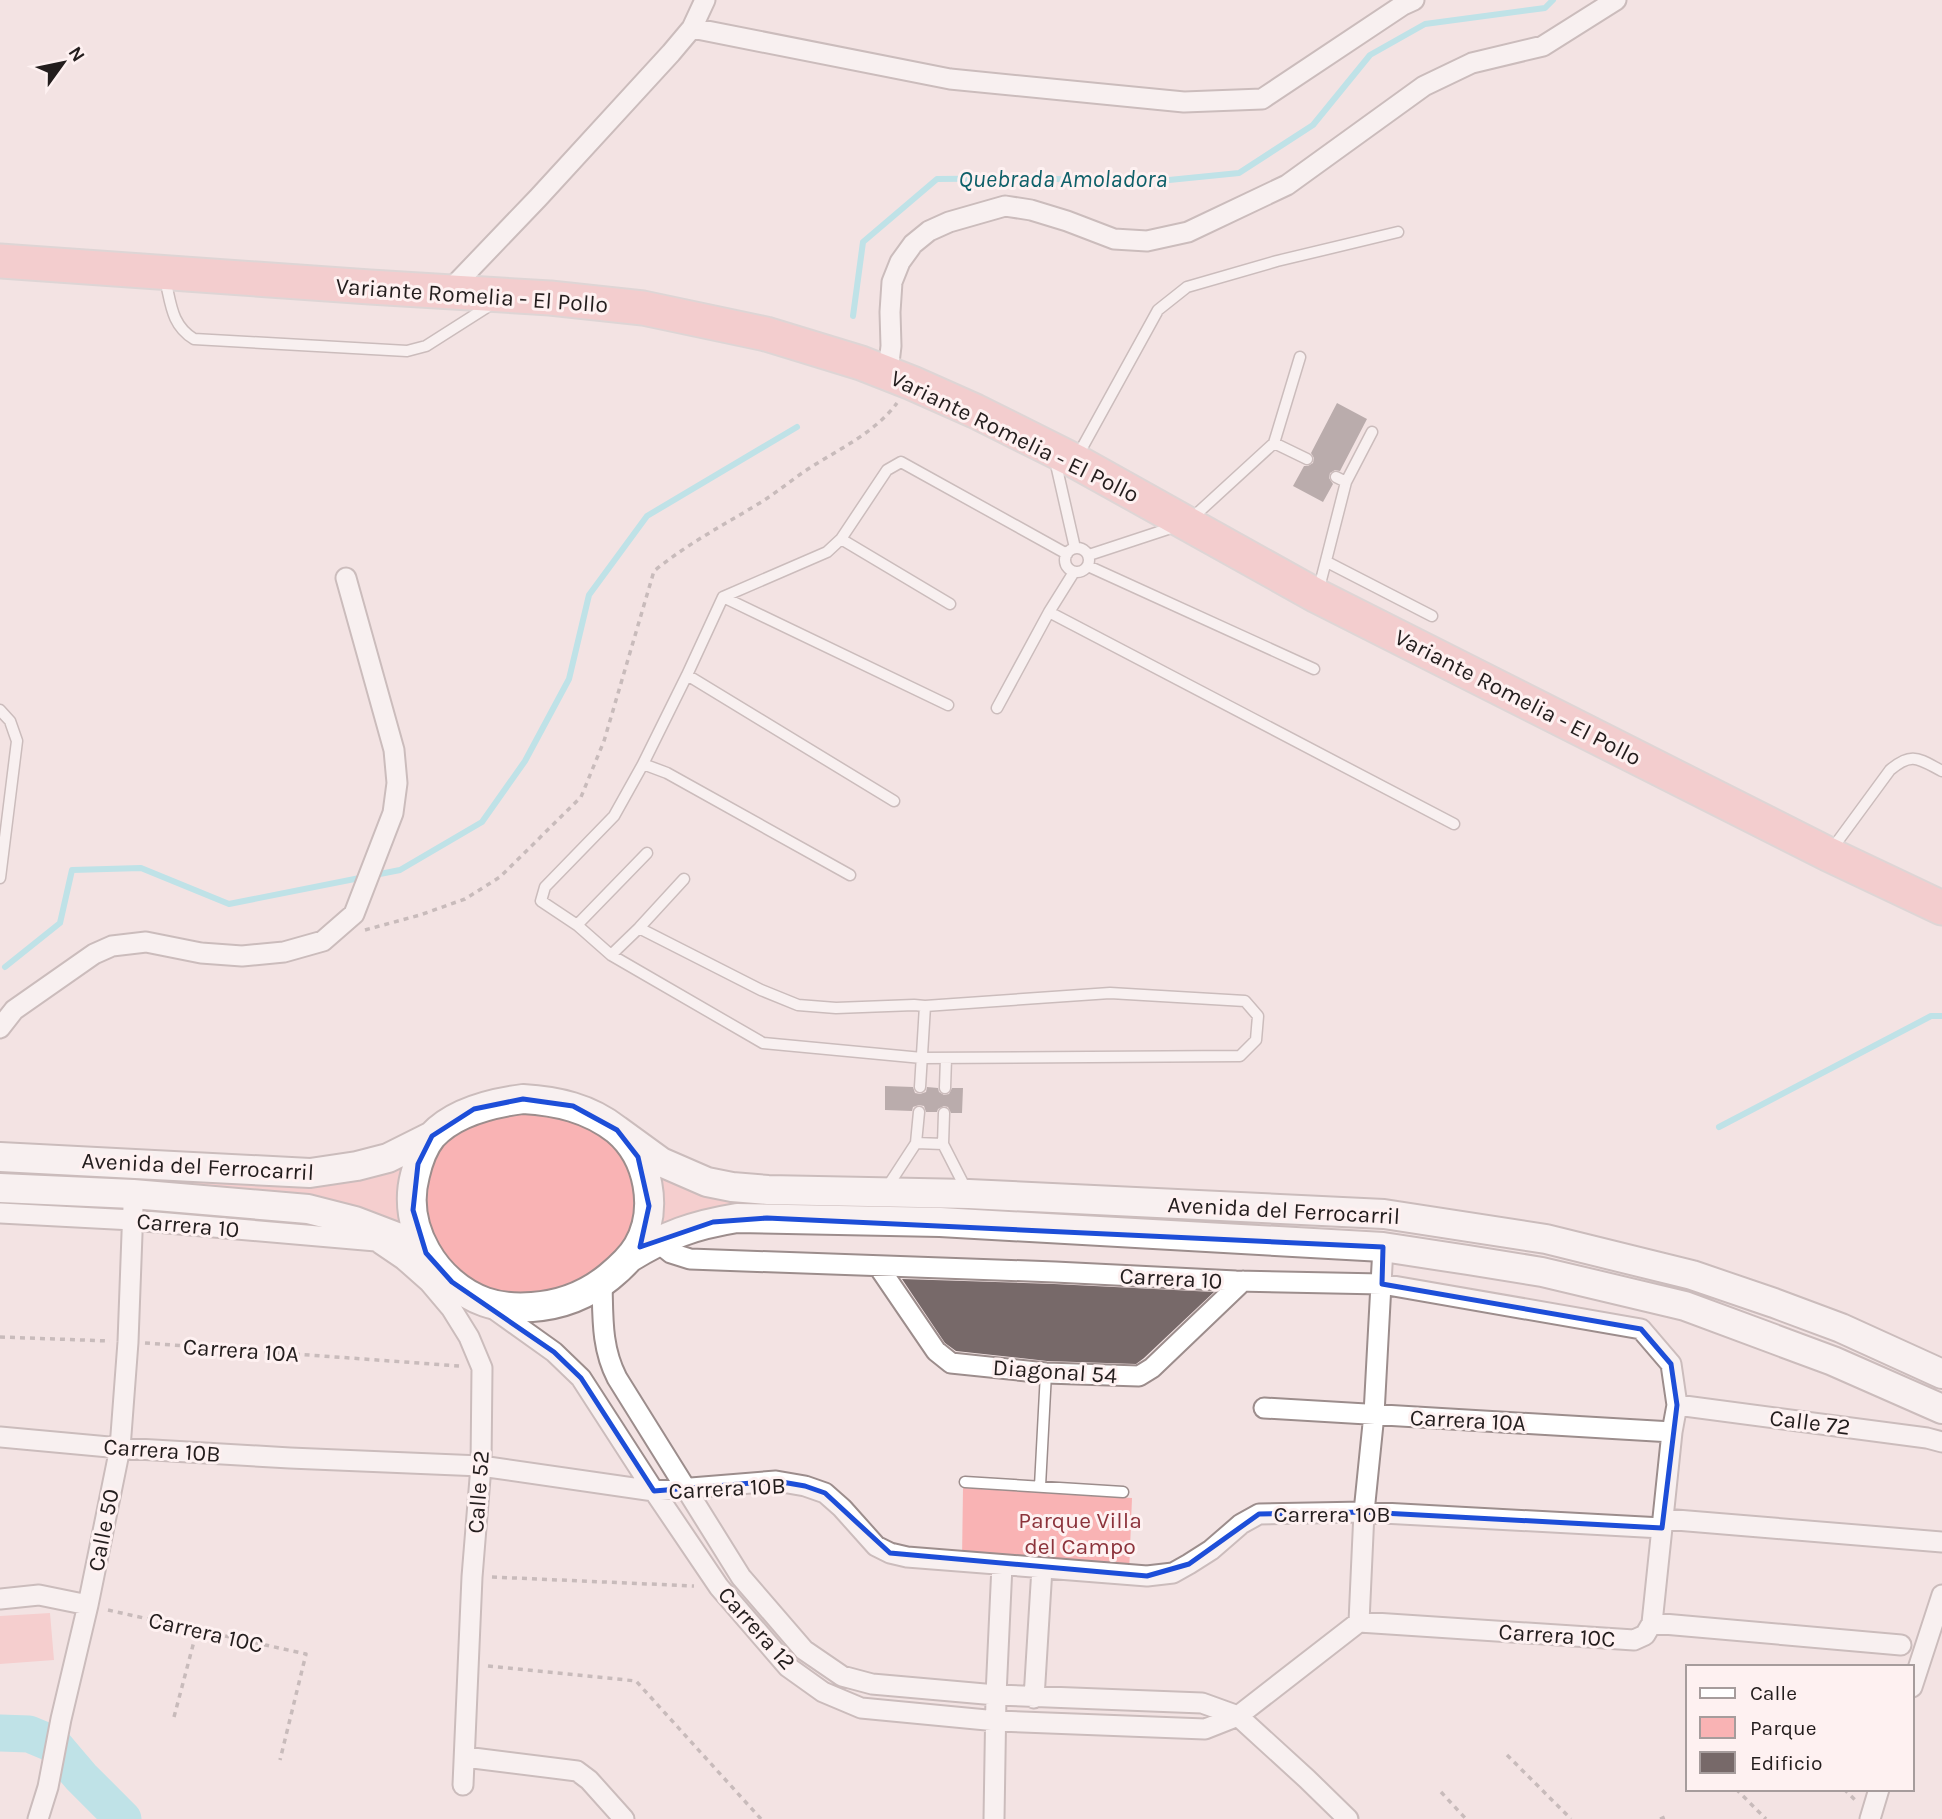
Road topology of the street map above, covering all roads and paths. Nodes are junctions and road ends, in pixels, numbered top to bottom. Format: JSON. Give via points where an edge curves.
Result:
{"nodes":[{"id":1,"x":705,"y":0,"type":"edge"},
{"id":2,"x":1413,"y":0,"type":"edge"},
{"id":3,"x":1616,"y":0,"type":"edge"},
{"id":4,"x":692,"y":28,"type":"junction"},
{"id":5,"x":1398,"y":232,"type":"dead end"},
{"id":6,"x":0,"y":261,"type":"edge"},
{"id":7,"x":163,"y":272,"type":"junction"},
{"id":8,"x":447,"y":292,"type":"junction"},
{"id":9,"x":506,"y":295,"type":"junction"},
{"id":10,"x":1300,"y":357,"type":"dead end"},
{"id":11,"x":888,"y":373,"type":"junction"},
{"id":12,"x":894,"y":408,"type":"dead end"},
{"id":13,"x":1371,"y":432,"type":"dead end"},
{"id":14,"x":1274,"y":443,"type":"junction"},
{"id":15,"x":1063,"y":455,"type":"junction"},
{"id":16,"x":1307,"y":459,"type":"dead end"},
{"id":17,"x":1336,"y":477,"type":"dead end"},
{"id":18,"x":1346,"y":482,"type":"junction"},
{"id":19,"x":1185,"y":524,"type":"junction"},
{"id":20,"x":841,"y":539,"type":"junction"},
{"id":21,"x":1071,"y":551,"type":"junction"},
{"id":22,"x":1088,"y":561,"type":"junction"},
{"id":23,"x":1327,"y":562,"type":"junction"},
{"id":24,"x":1074,"y":572,"type":"junction"},
{"id":25,"x":346,"y":578,"type":"dead end"},
{"id":26,"x":1317,"y":596,"type":"junction"},
{"id":27,"x":723,"y":597,"type":"junction"},
{"id":28,"x":950,"y":604,"type":"dead end"},
{"id":29,"x":1049,"y":612,"type":"junction"},
{"id":30,"x":1432,"y":616,"type":"dead end"},
{"id":31,"x":1314,"y":669,"type":"dead end"},
{"id":32,"x":687,"y":675,"type":"junction"},
{"id":33,"x":947,"y":705,"type":"dead end"},
{"id":34,"x":997,"y":708,"type":"dead end"},
{"id":35,"x":0,"y":710,"type":"edge"},
{"id":36,"x":643,"y":764,"type":"junction"},
{"id":37,"x":1942,"y":771,"type":"edge"},
{"id":38,"x":894,"y":801,"type":"dead end"},
{"id":39,"x":1454,"y":824,"type":"dead end"},
{"id":40,"x":646,"y":853,"type":"dead end"},
{"id":41,"x":1828,"y":853,"type":"junction"},
{"id":42,"x":850,"y":876,"type":"dead end"},
{"id":43,"x":0,"y":878,"type":"edge"},
{"id":44,"x":684,"y":879,"type":"dead end"},
{"id":45,"x":1942,"y":908,"type":"edge"},
{"id":46,"x":577,"y":925,"type":"junction"},
{"id":47,"x":639,"y":928,"type":"junction"},
{"id":48,"x":323,"y":941,"type":"junction"},
{"id":49,"x":611,"y":955,"type":"junction"},
{"id":50,"x":926,"y":1006,"type":"junction"},
{"id":51,"x":0,"y":1028,"type":"edge"},
{"id":52,"x":922,"y":1058,"type":"junction"},
{"id":53,"x":946,"y":1058,"type":"junction"},
{"id":54,"x":920,"y":1087,"type":"dead end"},
{"id":55,"x":945,"y":1088,"type":"dead end"},
{"id":56,"x":919,"y":1112,"type":"dead end"},
{"id":57,"x":944,"y":1112,"type":"dead end"},
{"id":58,"x":617,"y":1130,"type":"junction"},
{"id":59,"x":432,"y":1136,"type":"junction"},
{"id":60,"x":916,"y":1143,"type":"junction"},
{"id":61,"x":943,"y":1144,"type":"junction"},
{"id":62,"x":0,"y":1157,"type":"edge"},
{"id":63,"x":0,"y":1188,"type":"edge"},
{"id":64,"x":884,"y":1192,"type":"junction"},
{"id":65,"x":969,"y":1194,"type":"junction"},
{"id":66,"x":133,"y":1207,"type":"junction"},
{"id":67,"x":0,"y":1213,"type":"edge"},
{"id":68,"x":376,"y":1241,"type":"joint"},
{"id":69,"x":656,"y":1241,"type":"junction"},
{"id":70,"x":1383,"y":1247,"type":"junction"},
{"id":71,"x":426,"y":1253,"type":"junction"},
{"id":72,"x":629,"y":1258,"type":"junction"},
{"id":73,"x":878,"y":1266,"type":"junction"},
{"id":74,"x":602,"y":1282,"type":"junction"},
{"id":75,"x":1243,"y":1282,"type":"junction"},
{"id":76,"x":1382,"y":1284,"type":"junction"},
{"id":77,"x":484,"y":1302,"type":"junction"},
{"id":78,"x":0,"y":1338,"type":"edge"},
{"id":79,"x":128,"y":1342,"type":"junction"},
{"id":80,"x":482,"y":1368,"type":"junction"},
{"id":81,"x":1046,"y":1373,"type":"junction"},
{"id":82,"x":1942,"y":1374,"type":"edge"},
{"id":83,"x":1677,"y":1405,"type":"junction"},
{"id":84,"x":1264,"y":1408,"type":"dead end"},
{"id":85,"x":1942,"y":1409,"type":"edge"},
{"id":86,"x":1374,"y":1414,"type":"junction"},
{"id":87,"x":1672,"y":1432,"type":"junction"},
{"id":88,"x":0,"y":1437,"type":"edge"},
{"id":89,"x":1942,"y":1442,"type":"edge"},
{"id":90,"x":120,"y":1448,"type":"junction"},
{"id":91,"x":481,"y":1466,"type":"junction"},
{"id":92,"x":965,"y":1482,"type":"dead end"},
{"id":93,"x":1040,"y":1486,"type":"junction"},
{"id":94,"x":687,"y":1489,"type":"junction"},
{"id":95,"x":654,"y":1491,"type":"junction"},
{"id":96,"x":1123,"y":1492,"type":"dead end"},
{"id":97,"x":1364,"y":1512,"type":"junction"},
{"id":98,"x":1663,"y":1523,"type":"junction"},
{"id":99,"x":1942,"y":1542,"type":"edge"},
{"id":100,"x":1002,"y":1565,"type":"junction"},
{"id":101,"x":1042,"y":1568,"type":"junction"},
{"id":102,"x":472,"y":1577,"type":"junction"},
{"id":103,"x":719,"y":1587,"type":"junction"},
{"id":104,"x":1942,"y":1595,"type":"edge"},
{"id":105,"x":0,"y":1599,"type":"edge"},
{"id":106,"x":88,"y":1605,"type":"junction"},
{"id":107,"x":1359,"y":1622,"type":"junction"},
{"id":108,"x":1652,"y":1623,"type":"junction"},
{"id":109,"x":197,"y":1630,"type":"junction"},
{"id":110,"x":1901,"y":1645,"type":"dead end"},
{"id":111,"x":804,"y":1650,"type":"junction"},
{"id":112,"x":469,"y":1664,"type":"junction"},
{"id":113,"x":788,"y":1667,"type":"junction"},
{"id":114,"x":1914,"y":1681,"type":"edge"},
{"id":115,"x":996,"y":1695,"type":"junction"},
{"id":116,"x":1034,"y":1698,"type":"junction"},
{"id":117,"x":1238,"y":1716,"type":"junction"},
{"id":118,"x":174,"y":1717,"type":"dead end"},
{"id":119,"x":997,"y":1721,"type":"junction"},
{"id":120,"x":1507,"y":1755,"type":"dead end"},
{"id":121,"x":465,"y":1757,"type":"junction"},
{"id":122,"x":280,"y":1760,"type":"dead end"},
{"id":123,"x":463,"y":1785,"type":"dead end"},
{"id":124,"x":1738,"y":1791,"type":"edge"},
{"id":125,"x":1878,"y":1791,"type":"edge"},
{"id":126,"x":1441,"y":1792,"type":"dead end"},
{"id":127,"x":38,"y":1819,"type":"edge"},
{"id":128,"x":624,"y":1819,"type":"edge"},
{"id":129,"x":761,"y":1819,"type":"edge"},
{"id":130,"x":994,"y":1819,"type":"edge"},
{"id":131,"x":1348,"y":1819,"type":"edge"},
{"id":132,"x":1466,"y":1819,"type":"edge"},
{"id":133,"x":1571,"y":1819,"type":"edge"},
{"id":134,"x":1660,"y":1819,"type":"edge"},
{"id":135,"x":1668,"y":1819,"type":"edge"},
{"id":136,"x":1766,"y":1819,"type":"edge"},
{"id":137,"x":1870,"y":1819,"type":"edge"}],
"edges":[{"from":1,"to":4,"type":"street"},
{"from":2,"to":4,"type":"street","via":[[1262,99],[1249,100],[1184,102],[950,79]]},
{"from":3,"to":11,"type":"street","via":[[1543,46],[1472,63],[1424,86],[1287,185],[1188,232],[1147,241],[1114,239],[1043,213],[1005,206],[929,231],[912,244],[892,282]]},
{"from":4,"to":8,"type":"street"},
{"from":5,"to":15,"type":"lane","via":[[1187,287],[1158,310]]},
{"from":6,"to":7,"type":"highway","name":"Variante Romelia - El Pollo"},
{"from":7,"to":8,"type":"highway","name":"Variante Romelia - El Pollo"},
{"from":7,"to":9,"type":"lane","via":[[176,323],[194,339],[407,351],[426,346]]},
{"from":8,"to":9,"type":"highway","name":"Variante Romelia - El Pollo"},
{"from":9,"to":11,"type":"highway","name":"Variante Romelia - El Pollo","via":[[643,308],[713,321],[797,342]]},
{"from":10,"to":14,"type":"lane"},
{"from":11,"to":15,"type":"highway","name":"Variante Romelia - El Pollo"},
{"from":12,"to":48,"type":"path","via":[[858,438],[654,571],[604,741],[581,797],[500,877],[465,900]]},
{"from":13,"to":18,"type":"lane"},
{"from":14,"to":16,"type":"lane"},
{"from":14,"to":19,"type":"lane"},
{"from":15,"to":19,"type":"highway","name":"Variante Romelia - El Pollo"},
{"from":15,"to":21,"type":"lane"},
{"from":17,"to":18,"type":"lane"},
{"from":18,"to":23,"type":"lane"},
{"from":19,"to":22,"type":"lane"},
{"from":19,"to":26,"type":"highway","name":"Variante Romelia - El Pollo"},
{"from":20,"to":21,"type":"lane","via":[[887,470],[901,462]]},
{"from":20,"to":27,"type":"lane","via":[[827,552]]},
{"from":20,"to":28,"type":"lane"},
{"from":21,"to":22,"type":"lane","via":[[1086,551]]},
{"from":21,"to":24,"type":"lane","via":[[1066,564]]},
{"from":22,"to":24,"type":"lane"},
{"from":22,"to":31,"type":"lane"},
{"from":23,"to":26,"type":"lane"},
{"from":23,"to":30,"type":"lane"},
{"from":24,"to":29,"type":"lane"},
{"from":25,"to":48,"type":"street","via":[[394,750],[397,783],[393,813],[354,914]]},
{"from":26,"to":41,"type":"highway","name":"Variante Romelia - El Pollo"},
{"from":27,"to":32,"type":"lane"},
{"from":27,"to":33,"type":"lane"},
{"from":29,"to":34,"type":"lane"},
{"from":29,"to":39,"type":"lane"},
{"from":32,"to":36,"type":"lane"},
{"from":32,"to":38,"type":"lane"},
{"from":35,"to":43,"type":"lane","via":[[17,741]]},
{"from":36,"to":42,"type":"lane","via":[[667,773]]},
{"from":36,"to":46,"type":"lane","via":[[614,817],[545,887],[541,901]]},
{"from":37,"to":41,"type":"lane","via":[[1919,759],[1902,759]]},
{"from":40,"to":46,"type":"lane"},
{"from":41,"to":45,"type":"highway","name":"Variante Romelia - El Pollo"},
{"from":44,"to":47,"type":"lane"},
{"from":46,"to":49,"type":"lane"},
{"from":47,"to":49,"type":"lane"},
{"from":47,"to":50,"type":"lane","via":[[797,1006]]},
{"from":48,"to":51,"type":"street","via":[[284,952],[243,956],[146,942],[111,946],[14,1010]]},
{"from":49,"to":52,"type":"lane","via":[[763,1043]]},
{"from":50,"to":52,"type":"lane"},
{"from":50,"to":53,"type":"lane","via":[[1110,993],[1245,1001],[1258,1016],[1256,1040],[1240,1056]]},
{"from":52,"to":53,"type":"lane"},
{"from":52,"to":54,"type":"lane"},
{"from":53,"to":55,"type":"lane"},
{"from":56,"to":60,"type":"lane"},
{"from":57,"to":61,"type":"lane"},
{"from":58,"to":59,"type":"main road","via":[[573,1106],[523,1099],[474,1109]]},
{"from":58,"to":64,"type":"main road","name":"Avenida del Ferrocarril","via":[[661,1162],[732,1188]]},
{"from":58,"to":72,"type":"main road","via":[[638,1157],[649,1189],[644,1234]]},
{"from":59,"to":62,"type":"main road","name":"Avenida del Ferrocarril","via":[[388,1158],[310,1173]]},
{"from":59,"to":71,"type":"main road","via":[[418,1164],[412,1195],[415,1225]]},
{"from":60,"to":61,"type":"lane"},
{"from":60,"to":64,"type":"lane"},
{"from":61,"to":65,"type":"lane"},
{"from":63,"to":66,"type":"main road","name":"Avenida del Ferrocarril"},
{"from":64,"to":65,"type":"main road","name":"Avenida del Ferrocarril"},
{"from":65,"to":82,"type":"main road","name":"Avenida del Ferrocarril","via":[[1384,1213],[1546,1239],[1716,1283],[1841,1328]]},
{"from":66,"to":67,"type":"street","name":"Carrera 10"},
{"from":66,"to":68,"type":"street","name":"Carrera 10"},
{"from":66,"to":71,"type":"main road","name":"Avenida del Ferrocarril","via":[[308,1209],[410,1242]]},
{"from":66,"to":79,"type":"street","name":"Calle 50"},
{"from":68,"to":80,"type":"street","name":"Calle 52","via":[[404,1259],[451,1308]]},
{"from":69,"to":70,"type":"main road","name":"Avenida del Ferrocarril","via":[[713,1222],[767,1218],[940,1222]]},
{"from":69,"to":72,"type":"main road","name":"Avenida del Ferrocarril"},
{"from":69,"to":73,"type":"street","name":"Carrera 10","via":[[671,1253],[690,1259]]},
{"from":70,"to":76,"type":"street"},
{"from":70,"to":85,"type":"main road","name":"Avenida del Ferrocarril","via":[[1542,1272],[1685,1306],[1833,1361]]},
{"from":71,"to":77,"type":"main road","via":[[452,1282]]},
{"from":72,"to":74,"type":"main road"},
{"from":73,"to":75,"type":"street","name":"Carrera 10"},
{"from":73,"to":81,"type":"street","name":"Diagonal 54","via":[[936,1350],[951,1363]]},
{"from":74,"to":77,"type":"main road","via":[[576,1297],[546,1306]]},
{"from":74,"to":94,"type":"street","name":"Carrera 12","via":[[609,1363]]},
{"from":75,"to":76,"type":"street","name":"Carrera 10"},
{"from":75,"to":81,"type":"street","name":"Diagonal 54","via":[[1139,1376]]},
{"from":76,"to":83,"type":"street","name":"Carrera 10","via":[[1641,1329],[1671,1364]]},
{"from":76,"to":86,"type":"street"},
{"from":77,"to":95,"type":"street","name":"Carrera 12","via":[[554,1352],[581,1378]]},
{"from":78,"to":79,"type":"path","name":"Carrera 10A"},
{"from":79,"to":80,"type":"path","name":"Carrera 10A"},
{"from":79,"to":90,"type":"street","name":"Calle 50"},
{"from":80,"to":91,"type":"street","name":"Calle 52"},
{"from":81,"to":93,"type":"lane"},
{"from":83,"to":87,"type":"street"},
{"from":83,"to":89,"type":"street","name":"Calle 72"},
{"from":84,"to":86,"type":"street","name":"Carrera 10A"},
{"from":86,"to":87,"type":"street","name":"Carrera 10A"},
{"from":86,"to":97,"type":"street"},
{"from":87,"to":98,"type":"street"},
{"from":88,"to":90,"type":"street","name":"Carrera 10B"},
{"from":90,"to":91,"type":"street","name":"Carrera 10B"},
{"from":90,"to":106,"type":"street","name":"Calle 50"},
{"from":91,"to":95,"type":"street","name":"Carrera 10B"},
{"from":91,"to":102,"type":"street","name":"Calle 52"},
{"from":92,"to":93,"type":"lane"},
{"from":93,"to":96,"type":"lane"},
{"from":94,"to":95,"type":"street","name":"Carrera 10B"},
{"from":94,"to":100,"type":"street","name":"Carrera 10B","via":[[776,1481],[805,1486],[825,1493],[876,1546],[890,1553]]},
{"from":94,"to":111,"type":"street","name":"Carrera 12","via":[[741,1577]]},
{"from":95,"to":103,"type":"street","name":"Carrera 12"},
{"from":97,"to":98,"type":"street","name":"Carrera 10B"},
{"from":97,"to":101,"type":"street","name":"Carrera 10B","via":[[1259,1514],[1173,1573],[1147,1576]]},
{"from":97,"to":107,"type":"street"},
{"from":98,"to":99,"type":"street","name":"Carrera 10B"},
{"from":98,"to":108,"type":"street"},
{"from":100,"to":101,"type":"street","name":"Carrera 10B"},
{"from":100,"to":115,"type":"street"},
{"from":101,"to":116,"type":"street"},
{"from":102,"to":103,"type":"path"},
{"from":102,"to":112,"type":"street","name":"Calle 52"},
{"from":103,"to":113,"type":"street","name":"Carrera 12"},
{"from":104,"to":114,"type":"street"},
{"from":105,"to":106,"type":"street","via":[[39,1595]]},
{"from":106,"to":109,"type":"path","name":"Carrera 10C"},
{"from":106,"to":127,"type":"street","name":"Calle 50"},
{"from":107,"to":108,"type":"street","name":"Carrera 10C","via":[[1634,1640],[1645,1635]]},
{"from":107,"to":117,"type":"street"},
{"from":108,"to":110,"type":"street"},
{"from":109,"to":118,"type":"path"},
{"from":109,"to":122,"type":"path","name":"Carrera 10C","via":[[306,1654]]},
{"from":111,"to":113,"type":"street"},
{"from":111,"to":115,"type":"street","name":"Carrera 12","via":[[842,1676],[872,1684]]},
{"from":112,"to":121,"type":"street","name":"Calle 52"},
{"from":112,"to":129,"type":"path","via":[[636,1681]]},
{"from":113,"to":119,"type":"street","name":"Carrera 12","via":[[823,1692],[860,1708]]},
{"from":115,"to":116,"type":"street","name":"Carrera 12"},
{"from":115,"to":119,"type":"street"},
{"from":116,"to":117,"type":"street","name":"Carrera 12","via":[[1202,1703]]},
{"from":117,"to":119,"type":"street","name":"Carrera 12","via":[[1206,1728]]},
{"from":117,"to":131,"type":"street","name":"Carrera 12"},
{"from":119,"to":130,"type":"street"},
{"from":120,"to":133,"type":"path"},
{"from":121,"to":123,"type":"street","name":"Calle 52"},
{"from":121,"to":128,"type":"street","via":[[577,1771]]},
{"from":124,"to":136,"type":"path"},
{"from":125,"to":137,"type":"street"},
{"from":126,"to":132,"type":"path"},
{"from":134,"to":135,"type":"path"}]}
